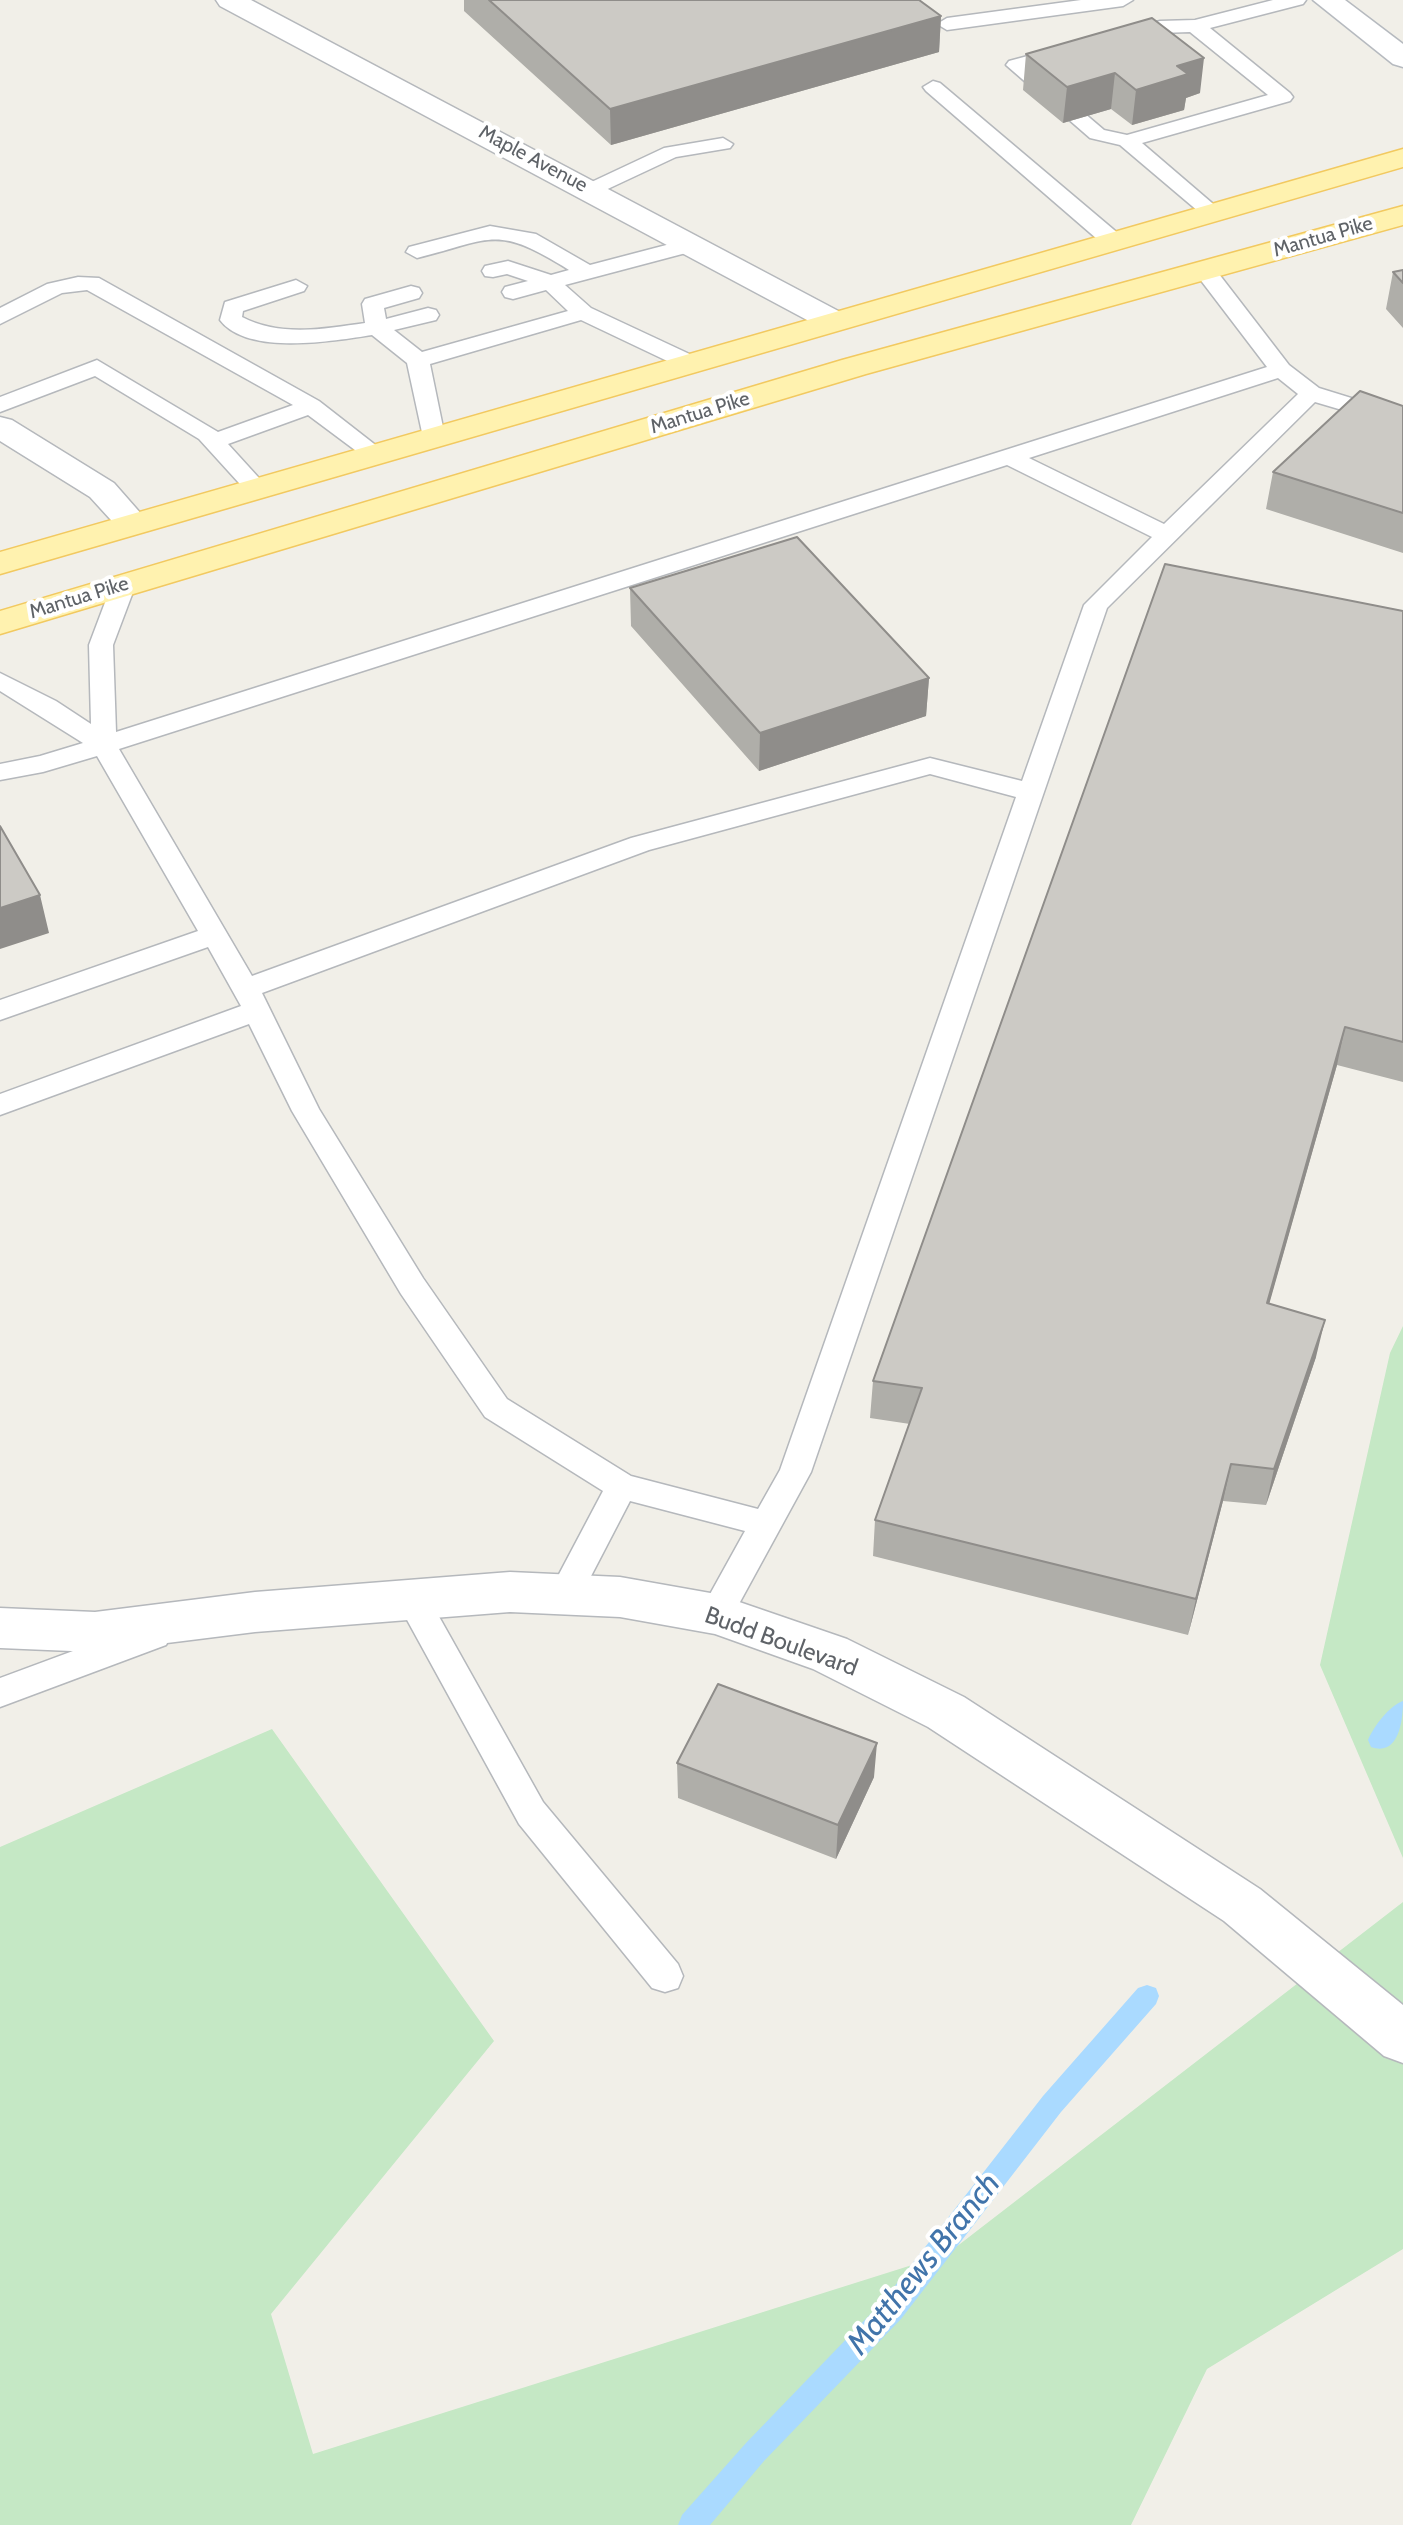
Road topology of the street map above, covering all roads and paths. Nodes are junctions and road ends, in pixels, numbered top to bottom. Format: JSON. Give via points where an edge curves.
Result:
{"nodes":[{"id":1,"x":230,"y":0,"type":"edge"},
{"id":2,"x":1123,"y":0,"type":"edge"},
{"id":3,"x":1296,"y":0,"type":"edge"},
{"id":4,"x":1327,"y":0,"type":"edge"},
{"id":5,"x":947,"y":24,"type":"dead end"},
{"id":6,"x":1195,"y":26,"type":"junction"},
{"id":7,"x":1403,"y":58,"type":"edge"},
{"id":8,"x":933,"y":87,"type":"dead end"},
{"id":9,"x":1127,"y":141,"type":"junction"},
{"id":10,"x":723,"y":144,"type":"dead end"},
{"id":11,"x":1403,"y":158,"type":"edge"},
{"id":12,"x":590,"y":190,"type":"junction"},
{"id":13,"x":1212,"y":213,"type":"junction"},
{"id":14,"x":1403,"y":215,"type":"edge"},
{"id":15,"x":1112,"y":240,"type":"junction"},
{"id":16,"x":693,"y":244,"type":"junction"},
{"id":17,"x":417,"y":252,"type":"dead end"},
{"id":18,"x":1204,"y":270,"type":"junction"},
{"id":19,"x":493,"y":271,"type":"dead end"},
{"id":20,"x":587,"y":272,"type":"junction"},
{"id":21,"x":550,"y":282,"type":"junction"},
{"id":22,"x":296,"y":286,"type":"dead end"},
{"id":23,"x":513,"y":292,"type":"dead end"},
{"id":24,"x":411,"y":293,"type":"dead end"},
{"id":25,"x":576,"y":308,"type":"junction"},
{"id":26,"x":531,"y":313,"type":"dead end"},
{"id":27,"x":428,"y":315,"type":"dead end"},
{"id":28,"x":0,"y":317,"type":"edge"},
{"id":29,"x":833,"y":321,"type":"junction"},
{"id":30,"x":377,"y":328,"type":"junction"},
{"id":31,"x":446,"y":336,"type":"dead end"},
{"id":32,"x":410,"y":354,"type":"junction"},
{"id":33,"x":690,"y":363,"type":"junction"},
{"id":34,"x":1281,"y":370,"type":"junction"},
{"id":35,"x":1311,"y":393,"type":"junction"},
{"id":36,"x":0,"y":405,"type":"edge"},
{"id":37,"x":311,"y":406,"type":"junction"},
{"id":38,"x":1403,"y":421,"type":"edge"},
{"id":39,"x":0,"y":427,"type":"edge"},
{"id":40,"x":434,"y":437,"type":"junction"},
{"id":41,"x":214,"y":441,"type":"junction"},
{"id":42,"x":375,"y":454,"type":"junction"},
{"id":43,"x":1008,"y":457,"type":"junction"},
{"id":44,"x":257,"y":489,"type":"junction"},
{"id":45,"x":133,"y":524,"type":"junction"},
{"id":46,"x":1167,"y":535,"type":"junction"},
{"id":47,"x":0,"y":563,"type":"edge"},
{"id":48,"x":124,"y":584,"type":"junction"},
{"id":49,"x":0,"y":623,"type":"edge"},
{"id":50,"x":0,"y":681,"type":"edge"},
{"id":51,"x":104,"y":745,"type":"junction"},
{"id":52,"x":0,"y":772,"type":"edge"},
{"id":53,"x":1031,"y":792,"type":"junction"},
{"id":54,"x":214,"y":935,"type":"junction"},
{"id":55,"x":251,"y":1000,"type":"junction"},
{"id":56,"x":0,"y":1010,"type":"edge"},
{"id":57,"x":0,"y":1105,"type":"edge"},
{"id":58,"x":622,"y":1486,"type":"junction"},
{"id":59,"x":767,"y":1524,"type":"junction"},
{"id":60,"x":564,"y":1595,"type":"junction"},
{"id":61,"x":411,"y":1598,"type":"junction"},
{"id":62,"x":716,"y":1614,"type":"junction"},
{"id":63,"x":197,"y":1619,"type":"junction"},
{"id":64,"x":0,"y":1628,"type":"edge"},
{"id":65,"x":0,"y":1693,"type":"edge"},
{"id":66,"x":665,"y":1976,"type":"dead end"},
{"id":67,"x":1403,"y":2038,"type":"edge"}],
"edges":[{"from":1,"to":12,"type":"street","name":"Maple Avenue"},
{"from":2,"to":5,"type":"lane"},
{"from":3,"to":6,"type":"lane"},
{"from":4,"to":7,"type":"street"},
{"from":6,"to":9,"type":"lane","via":[[1283,97]]},
{"from":6,"to":9,"type":"lane","via":[[1160,27],[1016,65],[1097,134]]},
{"from":8,"to":15,"type":"lane"},
{"from":9,"to":13,"type":"lane"},
{"from":10,"to":12,"type":"lane","via":[[671,152]]},
{"from":11,"to":13,"type":"main road"},
{"from":12,"to":16,"type":"street","name":"Maple Avenue"},
{"from":13,"to":15,"type":"main road"},
{"from":14,"to":18,"type":"main road","name":"Mantua Pike"},
{"from":15,"to":29,"type":"main road"},
{"from":16,"to":20,"type":"lane"},
{"from":16,"to":29,"type":"street","name":"Maple Avenue"},
{"from":17,"to":20,"type":"lane","via":[[490,232],[517,235]]},
{"from":18,"to":34,"type":"lane"},
{"from":18,"to":48,"type":"main road","name":"Mantua Pike"},
{"from":19,"to":21,"type":"lane","via":[[508,267]]},
{"from":20,"to":21,"type":"lane"},
{"from":20,"to":25,"type":"lane"},
{"from":21,"to":23,"type":"lane"},
{"from":21,"to":25,"type":"lane"},
{"from":22,"to":30,"type":"lane","via":[[233,307],[231,320],[248,332],[288,335]]},
{"from":24,"to":30,"type":"lane","via":[[373,304]]},
{"from":25,"to":26,"type":"lane"},
{"from":25,"to":32,"type":"lane"},
{"from":25,"to":33,"type":"lane"},
{"from":27,"to":30,"type":"lane"},
{"from":28,"to":37,"type":"lane","via":[[56,286],[91,283]]},
{"from":29,"to":33,"type":"main road"},
{"from":30,"to":32,"type":"lane"},
{"from":31,"to":32,"type":"lane"},
{"from":32,"to":40,"type":"lane"},
{"from":33,"to":40,"type":"main road"},
{"from":34,"to":35,"type":"lane"},
{"from":34,"to":43,"type":"lane"},
{"from":35,"to":38,"type":"lane"},
{"from":35,"to":46,"type":"lane"},
{"from":36,"to":41,"type":"lane","via":[[97,367]]},
{"from":37,"to":41,"type":"lane"},
{"from":37,"to":42,"type":"lane"},
{"from":39,"to":45,"type":"street","via":[[102,490]]},
{"from":40,"to":42,"type":"main road"},
{"from":41,"to":44,"type":"lane"},
{"from":42,"to":44,"type":"main road"},
{"from":43,"to":46,"type":"lane"},
{"from":43,"to":51,"type":"lane"},
{"from":44,"to":45,"type":"main road"},
{"from":45,"to":47,"type":"main road"},
{"from":46,"to":53,"type":"lane","via":[[1096,605]]},
{"from":48,"to":49,"type":"main road","name":"Mantua Pike"},
{"from":48,"to":51,"type":"lane","via":[[101,645]]},
{"from":50,"to":51,"type":"lane"},
{"from":51,"to":52,"type":"lane"},
{"from":51,"to":54,"type":"lane"},
{"from":53,"to":55,"type":"lane","via":[[930,766],[735,816],[640,844]]},
{"from":53,"to":59,"type":"lane","via":[[795,1472]]},
{"from":54,"to":55,"type":"lane"},
{"from":54,"to":56,"type":"lane"},
{"from":55,"to":57,"type":"lane"},
{"from":55,"to":58,"type":"lane","via":[[306,1111],[496,1408]]},
{"from":58,"to":59,"type":"lane"},
{"from":58,"to":60,"type":"lane"},
{"from":59,"to":62,"type":"lane"},
{"from":60,"to":61,"type":"street","name":"Budd Boulevard","via":[[510,1592]]},
{"from":60,"to":62,"type":"street","name":"Budd Boulevard","via":[[620,1597]]},
{"from":61,"to":63,"type":"street","name":"Budd Boulevard"},
{"from":61,"to":66,"type":"lane","via":[[531,1813]]},
{"from":62,"to":67,"type":"street","name":"Budd Boulevard","via":[[830,1654],[946,1712],[1242,1905]]},
{"from":63,"to":64,"type":"street","name":"Budd Boulevard","via":[[95,1632]]},
{"from":63,"to":65,"type":"lane"}]}
